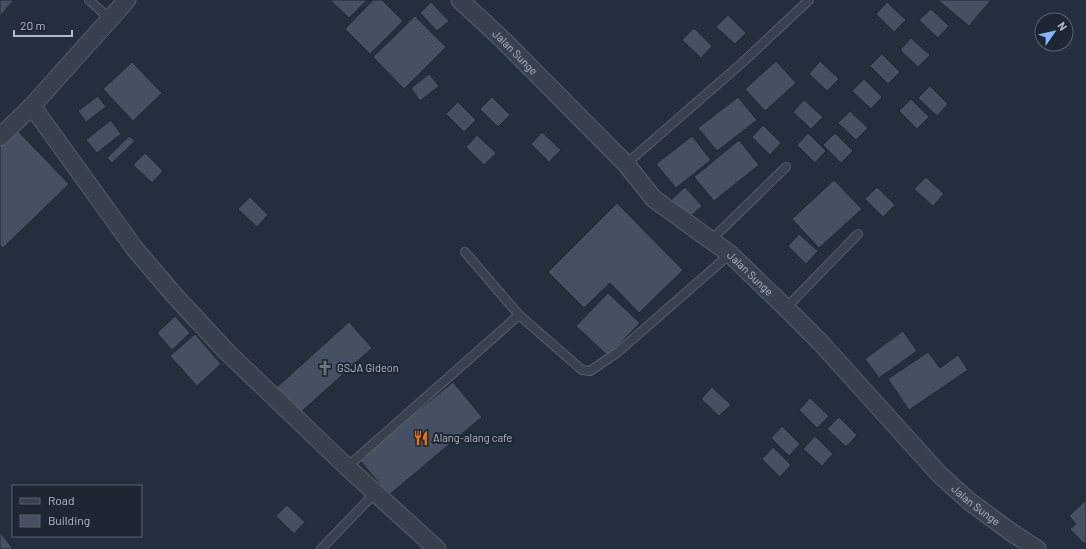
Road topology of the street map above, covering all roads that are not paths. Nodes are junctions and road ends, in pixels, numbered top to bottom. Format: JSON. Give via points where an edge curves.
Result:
{"nodes":[{"id":1,"x":89,"y":0,"type":"edge"},
{"id":2,"x":127,"y":0,"type":"edge"},
{"id":3,"x":460,"y":0,"type":"edge"},
{"id":4,"x":809,"y":0,"type":"edge"},
{"id":5,"x":110,"y":19,"type":"junction"},
{"id":6,"x":32,"y":106,"type":"junction"},
{"id":7,"x":0,"y":137,"type":"edge"},
{"id":8,"x":626,"y":164,"type":"junction"},
{"id":9,"x":786,"y":167,"type":"dead end"},
{"id":10,"x":858,"y":234,"type":"dead end"},
{"id":11,"x":710,"y":240,"type":"junction"},
{"id":12,"x":464,"y":252,"type":"dead end"},
{"id":13,"x":730,"y":254,"type":"junction"},
{"id":14,"x":786,"y":308,"type":"junction"},
{"id":15,"x":519,"y":315,"type":"junction"},
{"id":16,"x":346,"y":467,"type":"junction"},
{"id":17,"x":375,"y":493,"type":"junction"},
{"id":18,"x":320,"y":549,"type":"edge"},
{"id":19,"x":437,"y":549,"type":"edge"},
{"id":20,"x":1037,"y":549,"type":"edge"}],
"edges":[{"from":1,"to":5,"type":"lane"},
{"from":2,"to":5,"type":"street"},
{"from":3,"to":8,"type":"street","name":"Jalan Sunge"},
{"from":4,"to":8,"type":"lane","via":[[744,62]]},
{"from":5,"to":6,"type":"street"},
{"from":6,"to":7,"type":"street"},
{"from":6,"to":16,"type":"street","via":[[135,249],[175,296],[228,352]]},
{"from":8,"to":11,"type":"street","name":"Jalan Sunge","via":[[654,199]]},
{"from":9,"to":11,"type":"lane"},
{"from":10,"to":14,"type":"lane"},
{"from":11,"to":13,"type":"street","name":"Jalan Sunge"},
{"from":12,"to":15,"type":"lane"},
{"from":13,"to":14,"type":"street","name":"Jalan Sunge"},
{"from":13,"to":15,"type":"lane","via":[[639,335],[590,371],[582,370]]},
{"from":14,"to":20,"type":"street","name":"Jalan Sunge","via":[[821,343],[940,475],[969,501]]},
{"from":15,"to":16,"type":"lane"},
{"from":16,"to":17,"type":"street"},
{"from":17,"to":18,"type":"lane"},
{"from":17,"to":19,"type":"street"}]}
